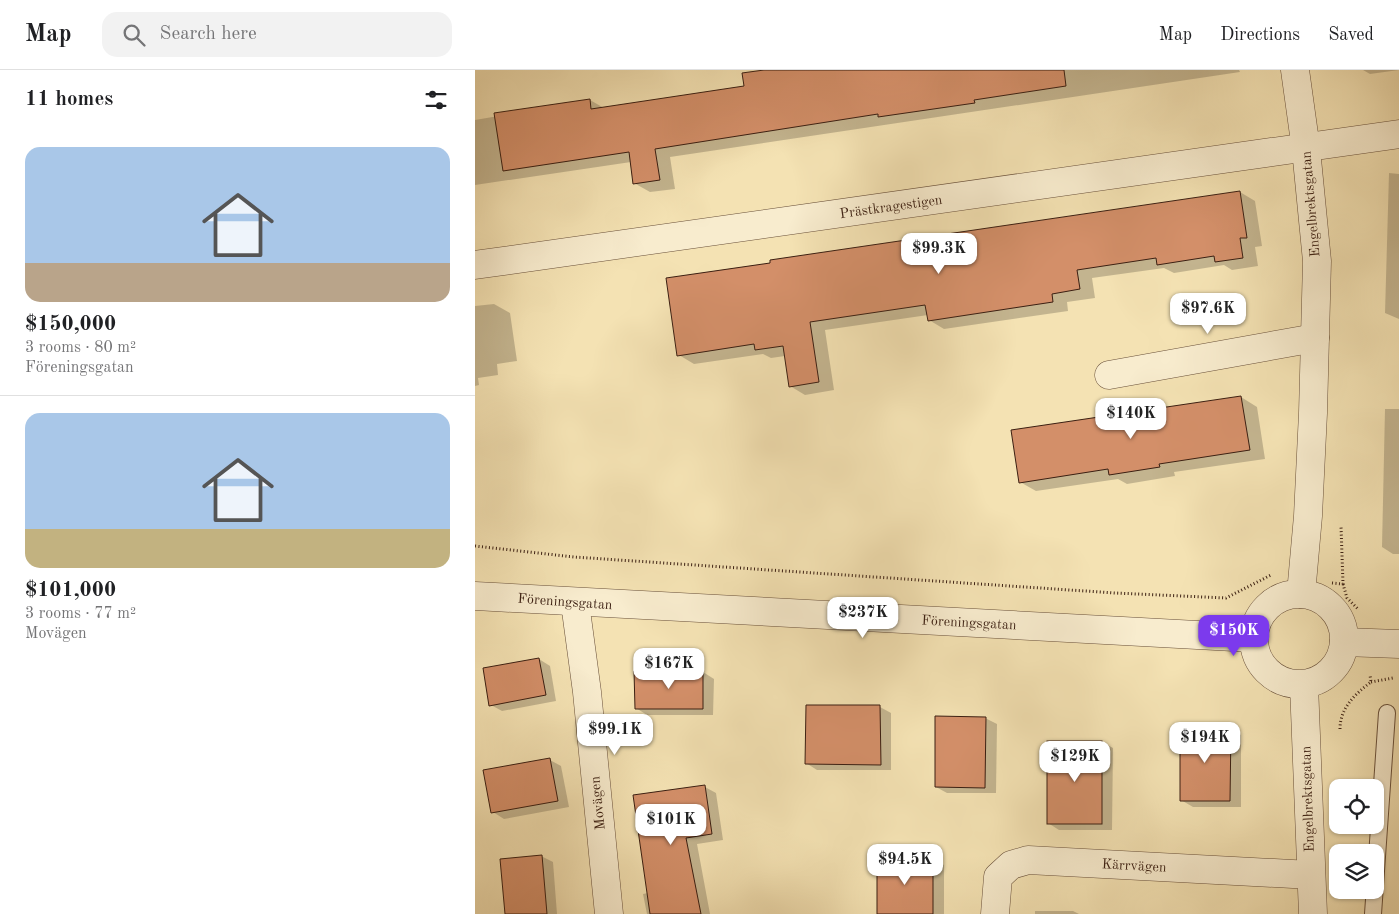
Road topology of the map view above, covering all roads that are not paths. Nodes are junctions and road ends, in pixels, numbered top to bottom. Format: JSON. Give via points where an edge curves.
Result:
{"nodes":[{"id":1,"x":1295,"y":70,"type":"edge"},
{"id":2,"x":1399,"y":134,"type":"edge"},
{"id":3,"x":1306,"y":148,"type":"junction"},
{"id":4,"x":475,"y":265,"type":"edge"},
{"id":5,"x":1315,"y":338,"type":"junction"},
{"id":6,"x":1109,"y":375,"type":"dead end"},
{"id":7,"x":1301,"y":586,"type":"junction"},
{"id":8,"x":475,"y":596,"type":"edge"},
{"id":9,"x":575,"y":603,"type":"junction"},
{"id":10,"x":1253,"y":638,"type":"junction"},
{"id":11,"x":1355,"y":642,"type":"junction"},
{"id":12,"x":1399,"y":644,"type":"edge"},
{"id":13,"x":1304,"y":684,"type":"junction"},
{"id":14,"x":1387,"y":712,"type":"dead end"},
{"id":15,"x":1311,"y":875,"type":"junction"},
{"id":16,"x":609,"y":914,"type":"edge"},
{"id":17,"x":995,"y":914,"type":"edge"},
{"id":18,"x":1313,"y":914,"type":"edge"},
{"id":19,"x":1373,"y":914,"type":"edge"}],
"edges":[{"from":1,"to":3,"type":"street","name":"Engelbrektsgatan"},
{"from":2,"to":3,"type":"street","name":"Prästkragestigen"},
{"from":3,"to":4,"type":"street","name":"Prästkragestigen"},
{"from":3,"to":5,"type":"street","name":"Engelbrektsgatan","via":[[1317,261]]},
{"from":5,"to":6,"type":"street"},
{"from":5,"to":7,"type":"street","name":"Engelbrektsgatan"},
{"from":7,"to":10,"type":"street","via":[[1273,601],[1263,611]]},
{"from":7,"to":11,"type":"street","via":[[1337,614],[1342,628]]},
{"from":8,"to":9,"type":"street","name":"Föreningsgatan"},
{"from":9,"to":10,"type":"street","name":"Föreningsgatan"},
{"from":9,"to":16,"type":"street","name":"Movägen"},
{"from":10,"to":13,"type":"street","via":[[1255,653],[1262,667],[1274,678],[1288,684]]},
{"from":11,"to":12,"type":"street"},
{"from":11,"to":13,"type":"street","via":[[1341,654],[1327,675]]},
{"from":13,"to":15,"type":"street","name":"Engelbrektsgatan"},
{"from":14,"to":19,"type":"lane"},
{"from":15,"to":17,"type":"street","name":"Kärrvägen","via":[[1028,860],[1011,865],[998,877]]},
{"from":15,"to":18,"type":"street","name":"Engelbrektsgatan"}]}
